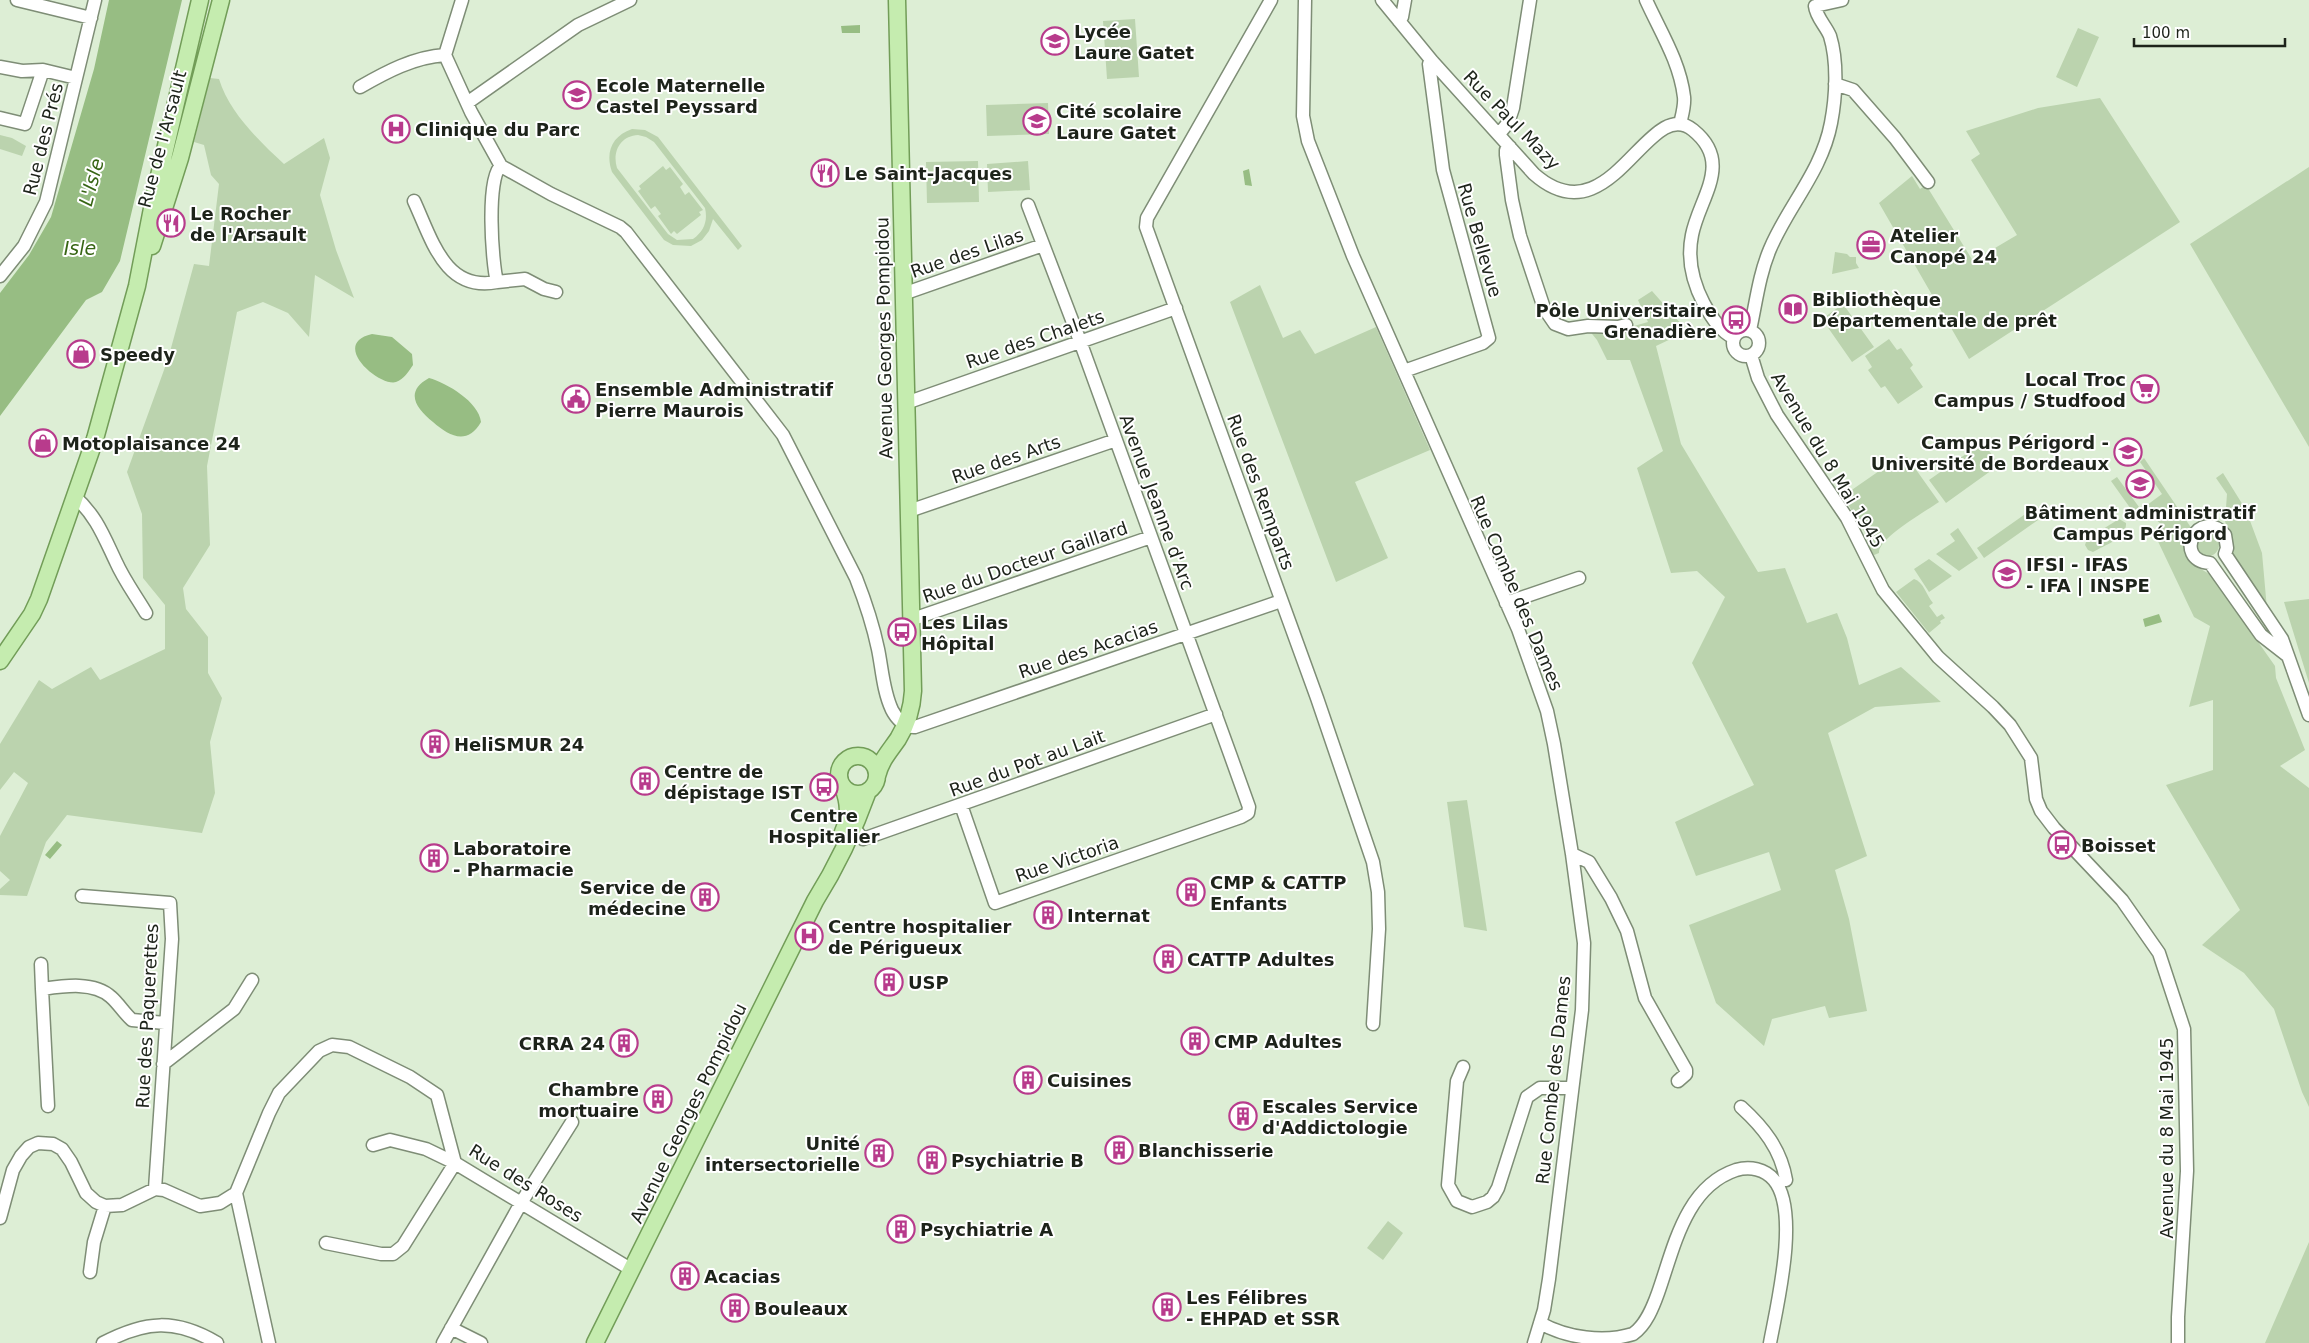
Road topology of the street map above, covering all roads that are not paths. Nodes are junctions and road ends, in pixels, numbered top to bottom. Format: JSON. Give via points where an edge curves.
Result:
{"nodes":[{"id":1,"x":17,"y":0,"type":"edge"},
{"id":2,"x":95,"y":0,"type":"edge"},
{"id":3,"x":200,"y":0,"type":"edge"},
{"id":4,"x":221,"y":0,"type":"edge"},
{"id":5,"x":462,"y":0,"type":"edge"},
{"id":6,"x":630,"y":0,"type":"edge"},
{"id":7,"x":897,"y":0,"type":"edge"},
{"id":8,"x":1270,"y":0,"type":"edge"},
{"id":9,"x":1305,"y":0,"type":"edge"},
{"id":10,"x":1382,"y":0,"type":"edge"},
{"id":11,"x":1405,"y":0,"type":"edge"},
{"id":12,"x":1530,"y":0,"type":"edge"},
{"id":13,"x":1646,"y":0,"type":"edge"},
{"id":14,"x":1842,"y":0,"type":"edge"},
{"id":15,"x":1811,"y":3,"type":"edge"},
{"id":16,"x":91,"y":18,"type":"junction"},
{"id":17,"x":1399,"y":21,"type":"junction"},
{"id":18,"x":445,"y":56,"type":"junction"},
{"id":19,"x":1432,"y":61,"type":"junction"},
{"id":20,"x":0,"y":67,"type":"edge"},
{"id":21,"x":43,"y":70,"type":"junction"},
{"id":22,"x":76,"y":78,"type":"junction"},
{"id":23,"x":1835,"y":84,"type":"junction"},
{"id":24,"x":360,"y":87,"type":"dead end"},
{"id":25,"x":467,"y":103,"type":"junction"},
{"id":26,"x":0,"y":118,"type":"edge"},
{"id":27,"x":1680,"y":124,"type":"junction"},
{"id":28,"x":1499,"y":134,"type":"junction"},
{"id":29,"x":1510,"y":147,"type":"junction"},
{"id":30,"x":161,"y":164,"type":"junction"},
{"id":31,"x":178,"y":166,"type":"junction"},
{"id":32,"x":501,"y":166,"type":"junction"},
{"id":33,"x":1928,"y":182,"type":"dead end"},
{"id":34,"x":157,"y":183,"type":"junction"},
{"id":35,"x":414,"y":202,"type":"dead end"},
{"id":36,"x":1028,"y":205,"type":"dead end"},
{"id":37,"x":1043,"y":245,"type":"junction"},
{"id":38,"x":0,"y":276,"type":"edge"},
{"id":39,"x":497,"y":282,"type":"junction"},
{"id":40,"x":137,"y":286,"type":"junction"},
{"id":41,"x":556,"y":292,"type":"dead end"},
{"id":42,"x":903,"y":294,"type":"junction"},
{"id":43,"x":1176,"y":308,"type":"junction"},
{"id":44,"x":1626,"y":325,"type":"dead end"},
{"id":45,"x":1750,"y":330,"type":"junction"},
{"id":46,"x":1734,"y":338,"type":"junction"},
{"id":47,"x":1080,"y":341,"type":"junction"},
{"id":48,"x":1751,"y":355,"type":"junction"},
{"id":49,"x":1404,"y":371,"type":"junction"},
{"id":50,"x":906,"y":403,"type":"junction"},
{"id":51,"x":1116,"y":440,"type":"junction"},
{"id":52,"x":74,"y":496,"type":"junction"},
{"id":53,"x":908,"y":511,"type":"junction"},
{"id":54,"x":1151,"y":537,"type":"junction"},
{"id":55,"x":1579,"y":578,"type":"dead end"},
{"id":56,"x":1281,"y":600,"type":"junction"},
{"id":57,"x":1506,"y":603,"type":"junction"},
{"id":58,"x":146,"y":613,"type":"dead end"},
{"id":59,"x":910,"y":620,"type":"junction"},
{"id":60,"x":1186,"y":633,"type":"junction"},
{"id":61,"x":2288,"y":656,"type":"junction"},
{"id":62,"x":0,"y":661,"type":"edge"},
{"id":63,"x":1216,"y":714,"type":"junction"},
{"id":64,"x":2309,"y":715,"type":"edge"},
{"id":65,"x":902,"y":722,"type":"junction"},
{"id":66,"x":864,"y":758,"type":"junction"},
{"id":67,"x":877,"y":776,"type":"junction"},
{"id":68,"x":843,"y":787,"type":"junction"},
{"id":69,"x":868,"y":791,"type":"junction"},
{"id":70,"x":961,"y":805,"type":"junction"},
{"id":71,"x":1248,"y":813,"type":"joint"},
{"id":72,"x":854,"y":828,"type":"junction"},
{"id":73,"x":1572,"y":854,"type":"junction"},
{"id":74,"x":82,"y":896,"type":"dead end"},
{"id":75,"x":816,"y":901,"type":"junction"},
{"id":76,"x":41,"y":964,"type":"dead end"},
{"id":77,"x":252,"y":980,"type":"dead end"},
{"id":78,"x":42,"y":989,"type":"junction"},
{"id":79,"x":165,"y":1023,"type":"junction"},
{"id":80,"x":1373,"y":1024,"type":"dead end"},
{"id":81,"x":162,"y":1064,"type":"junction"},
{"id":82,"x":1463,"y":1067,"type":"dead end"},
{"id":83,"x":1678,"y":1081,"type":"dead end"},
{"id":84,"x":1571,"y":1088,"type":"junction"},
{"id":85,"x":48,"y":1106,"type":"dead end"},
{"id":86,"x":1741,"y":1107,"type":"dead end"},
{"id":87,"x":572,"y":1122,"type":"dead end"},
{"id":88,"x":372,"y":1145,"type":"dead end"},
{"id":89,"x":455,"y":1163,"type":"junction"},
{"id":90,"x":1786,"y":1180,"type":"dead end"},
{"id":91,"x":155,"y":1190,"type":"junction"},
{"id":92,"x":236,"y":1193,"type":"junction"},
{"id":93,"x":520,"y":1203,"type":"junction"},
{"id":94,"x":105,"y":1206,"type":"junction"},
{"id":95,"x":0,"y":1218,"type":"edge"},
{"id":96,"x":326,"y":1243,"type":"dead end"},
{"id":97,"x":632,"y":1270,"type":"junction"},
{"id":98,"x":90,"y":1272,"type":"dead end"},
{"id":99,"x":1540,"y":1323,"type":"junction"},
{"id":100,"x":451,"y":1328,"type":"junction"},
{"id":101,"x":1617,"y":1342,"type":"edge"},
{"id":102,"x":103,"y":1343,"type":"edge"},
{"id":103,"x":217,"y":1343,"type":"edge"},
{"id":104,"x":269,"y":1343,"type":"edge"},
{"id":105,"x":443,"y":1343,"type":"edge"},
{"id":106,"x":481,"y":1343,"type":"edge"},
{"id":107,"x":595,"y":1343,"type":"edge"},
{"id":108,"x":1534,"y":1343,"type":"edge"},
{"id":109,"x":1770,"y":1343,"type":"edge"},
{"id":110,"x":2178,"y":1343,"type":"edge"}],
"edges":[{"from":1,"to":16,"type":"street"},
{"from":2,"to":16,"type":"street","name":"Rue des Prés"},
{"from":3,"to":30,"type":"main road"},
{"from":4,"to":31,"type":"main road","name":"Rue de l'Arsault"},
{"from":5,"to":18,"type":"street"},
{"from":6,"to":25,"type":"street","via":[[578,25]]},
{"from":7,"to":42,"type":"main road","name":"Avenue Georges Pompidou"},
{"from":8,"to":43,"type":"street","name":"Rue des Remparts","via":[[1147,218],[1146,227]]},
{"from":9,"to":49,"type":"street","name":"Rue Combe des Dames","via":[[1302,116],[1305,132],[1353,256]]},
{"from":10,"to":17,"type":"street","name":"Rue Paul Mazy"},
{"from":11,"to":17,"type":"street"},
{"from":12,"to":28,"type":"street","via":[[1513,108],[1508,123]]},
{"from":13,"to":27,"type":"street","via":[[1676,64],[1684,98]]},
{"from":14,"to":15,"type":"street"},
{"from":15,"to":23,"type":"street","via":[[1830,38]]},
{"from":16,"to":22,"type":"street","name":"Rue des Prés"},
{"from":17,"to":19,"type":"street","name":"Rue Paul Mazy"},
{"from":18,"to":24,"type":"street","via":[[403,66]]},
{"from":18,"to":25,"type":"street"},
{"from":19,"to":28,"type":"street","name":"Rue Paul Mazy"},
{"from":19,"to":49,"type":"street","name":"Rue Bellevue","via":[[1429,64],[1442,170],[1489,338]]},
{"from":20,"to":21,"type":"street"},
{"from":21,"to":22,"type":"street"},
{"from":21,"to":26,"type":"street","via":[[25,124]]},
{"from":22,"to":38,"type":"street","name":"Rue des Prés","via":[[46,202],[24,246]]},
{"from":23,"to":33,"type":"street","via":[[1849,88],[1858,96]]},
{"from":23,"to":45,"type":"street","via":[[1831,122],[1823,152],[1769,250]]},
{"from":25,"to":32,"type":"street"},
{"from":27,"to":29,"type":"street","name":"Rue Paul Mazy","via":[[1666,126],[1606,183],[1581,191],[1567,191],[1543,182]]},
{"from":27,"to":46,"type":"street","via":[[1694,131],[1703,141],[1712,160],[1711,184],[1691,237],[1693,279],[1714,320]]},
{"from":28,"to":29,"type":"street","name":"Rue Paul Mazy"},
{"from":29,"to":44,"type":"street","via":[[1506,155],[1512,200],[1520,236],[1544,308],[1555,324],[1568,329]]},
{"from":30,"to":31,"type":"main road"},
{"from":30,"to":34,"type":"main road"},
{"from":31,"to":34,"type":"main road","via":[[166,184]]},
{"from":31,"to":40,"type":"main road","name":"Rue de l'Arsault"},
{"from":32,"to":39,"type":"street","via":[[492,183],[493,265]]},
{"from":32,"to":65,"type":"street","via":[[626,232],[770,417],[791,451],[856,578],[878,646],[888,698],[893,712]]},
{"from":34,"to":40,"type":"main road"},
{"from":35,"to":39,"type":"street","via":[[437,250],[456,275],[474,284]]},
{"from":36,"to":37,"type":"street","name":"Avenue Jeanne d'Arc"},
{"from":37,"to":42,"type":"street","name":"Rue des Lilas"},
{"from":37,"to":47,"type":"street","name":"Avenue Jeanne d'Arc"},
{"from":39,"to":41,"type":"street","via":[[525,279]]},
{"from":40,"to":52,"type":"main road","via":[[96,439]]},
{"from":42,"to":50,"type":"main road","name":"Avenue Georges Pompidou"},
{"from":43,"to":47,"type":"street","name":"Rue des Chalets"},
{"from":43,"to":56,"type":"street","name":"Rue des Remparts"},
{"from":45,"to":46,"type":"street","via":[[1739,332]]},
{"from":45,"to":48,"type":"street","via":[[1760,342]]},
{"from":46,"to":48,"type":"street","via":[[1733,346],[1738,354]]},
{"from":47,"to":50,"type":"street","name":"Rue des Chalets"},
{"from":47,"to":51,"type":"street","name":"Avenue Jeanne d'Arc"},
{"from":48,"to":110,"type":"street","name":"Avenue du 8 Mai 1945","via":[[1777,415],[1846,518],[1883,590],[1938,657],[2010,725],[2031,758],[2036,799],[2041,811],[2122,900],[2159,953],[2184,1030],[2187,1187]]},
{"from":49,"to":57,"type":"street","name":"Rue Combe des Dames"},
{"from":50,"to":53,"type":"main road","name":"Avenue Georges Pompidou"},
{"from":51,"to":53,"type":"street","name":"Rue des Arts"},
{"from":51,"to":54,"type":"street","name":"Avenue Jeanne d'Arc"},
{"from":52,"to":58,"type":"street","via":[[105,535],[116,563]]},
{"from":52,"to":62,"type":"main road","via":[[39,599]]},
{"from":53,"to":59,"type":"main road","name":"Avenue Georges Pompidou"},
{"from":54,"to":59,"type":"street","name":"Rue du Docteur Gaillard"},
{"from":54,"to":60,"type":"street","name":"Avenue Jeanne d'Arc"},
{"from":55,"to":57,"type":"street"},
{"from":56,"to":60,"type":"street","name":"Rue des Acacias"},
{"from":56,"to":80,"type":"street","name":"Rue des Remparts","via":[[1377,879],[1379,929]]},
{"from":57,"to":73,"type":"street","name":"Rue Combe des Dames","via":[[1547,711]]},
{"from":59,"to":65,"type":"main road","name":"Avenue Georges Pompidou","via":[[912,708]]},
{"from":60,"to":63,"type":"street","name":"Avenue Jeanne d'Arc"},
{"from":60,"to":65,"type":"street","name":"Rue des Acacias","via":[[915,727]]},
{"from":61,"to":61,"type":"street","via":[[2261,635],[2210,563],[2204,563],[2191,552],[2191,540],[2197,531],[2215,527],[2224,536],[2227,548],[2224,554],[2282,639]]},
{"from":61,"to":64,"type":"street"},
{"from":63,"to":70,"type":"street","name":"Rue du Pot au Lait"},
{"from":63,"to":71,"type":"street","name":"Avenue Jeanne d'Arc","via":[[1249,807]]},
{"from":65,"to":66,"type":"main road","name":"Avenue Georges Pompidou","via":[[885,742]]},
{"from":65,"to":67,"type":"main road","name":"Avenue Georges Pompidou"},
{"from":66,"to":67,"type":"main road","via":[[874,766]]},
{"from":66,"to":68,"type":"main road","via":[[850,758],[843,764],[839,772]]},
{"from":67,"to":69,"type":"main road"},
{"from":68,"to":69,"type":"main road","via":[[853,794]]},
{"from":68,"to":75,"type":"main road","name":"Avenue Georges Pompidou","via":[[849,815],[824,871]]},
{"from":69,"to":72,"type":"main road","name":"Avenue Georges Pompidou"},
{"from":70,"to":71,"type":"street","name":"Rue Victoria","via":[[995,903]]},
{"from":70,"to":72,"type":"street","name":"Rue du Pot au Lait","via":[[863,839]]},
{"from":72,"to":75,"type":"main road","name":"Avenue Georges Pompidou"},
{"from":73,"to":83,"type":"street","via":[[1589,862],[1621,916],[1645,998],[1686,1070]]},
{"from":73,"to":84,"type":"street","name":"Rue Combe des Dames","via":[[1584,943],[1582,1010]]},
{"from":74,"to":79,"type":"street","name":"Rue des Paquerettes","via":[[170,903],[172,939]]},
{"from":75,"to":97,"type":"main road","name":"Avenue Georges Pompidou"},
{"from":76,"to":78,"type":"street"},
{"from":77,"to":81,"type":"street","via":[[234,1009]]},
{"from":78,"to":79,"type":"street","via":[[90,986],[111,996],[132,1020]]},
{"from":78,"to":85,"type":"street"},
{"from":79,"to":81,"type":"street","name":"Rue des Paquerettes"},
{"from":81,"to":91,"type":"street","name":"Rue des Paquerettes"},
{"from":82,"to":84,"type":"street","via":[[1457,1081],[1448,1185],[1457,1201],[1472,1207],[1487,1202],[1498,1188],[1527,1097],[1540,1088]]},
{"from":84,"to":99,"type":"street","name":"Rue Combe des Dames","via":[[1549,1279]]},
{"from":86,"to":90,"type":"street","via":[[1774,1144]]},
{"from":87,"to":93,"type":"street"},
{"from":88,"to":89,"type":"street","via":[[390,1140],[426,1150]]},
{"from":89,"to":92,"type":"street","name":"Rue des Roses","via":[[437,1095],[350,1047],[332,1045],[319,1051],[279,1093],[268,1112]]},
{"from":89,"to":93,"type":"street","name":"Rue des Roses"},
{"from":89,"to":96,"type":"street","via":[[403,1246],[393,1254]]},
{"from":91,"to":92,"type":"street","via":[[164,1190],[200,1206],[220,1203]]},
{"from":91,"to":94,"type":"street","via":[[122,1205]]},
{"from":92,"to":104,"type":"street"},
{"from":93,"to":97,"type":"street","name":"Rue des Roses"},
{"from":93,"to":100,"type":"street"},
{"from":94,"to":95,"type":"street","via":[[86,1193],[62,1149],[53,1144],[38,1143],[21,1156]]},
{"from":94,"to":98,"type":"street","via":[[94,1242]]},
{"from":97,"to":107,"type":"main road","name":"Avenue Georges Pompidou"},
{"from":99,"to":101,"type":"street","via":[[1578,1340]]},
{"from":99,"to":108,"type":"street","name":"Rue Combe des Dames"},
{"from":100,"to":105,"type":"street"},
{"from":100,"to":106,"type":"street"},
{"from":101,"to":109,"type":"street","via":[[1642,1326],[1654,1305],[1692,1204],[1716,1181],[1743,1168],[1757,1169],[1775,1181],[1782,1193],[1785,1211],[1786,1246]]},
{"from":102,"to":103,"type":"street","via":[[132,1330],[158,1324],[186,1329]]}]}
